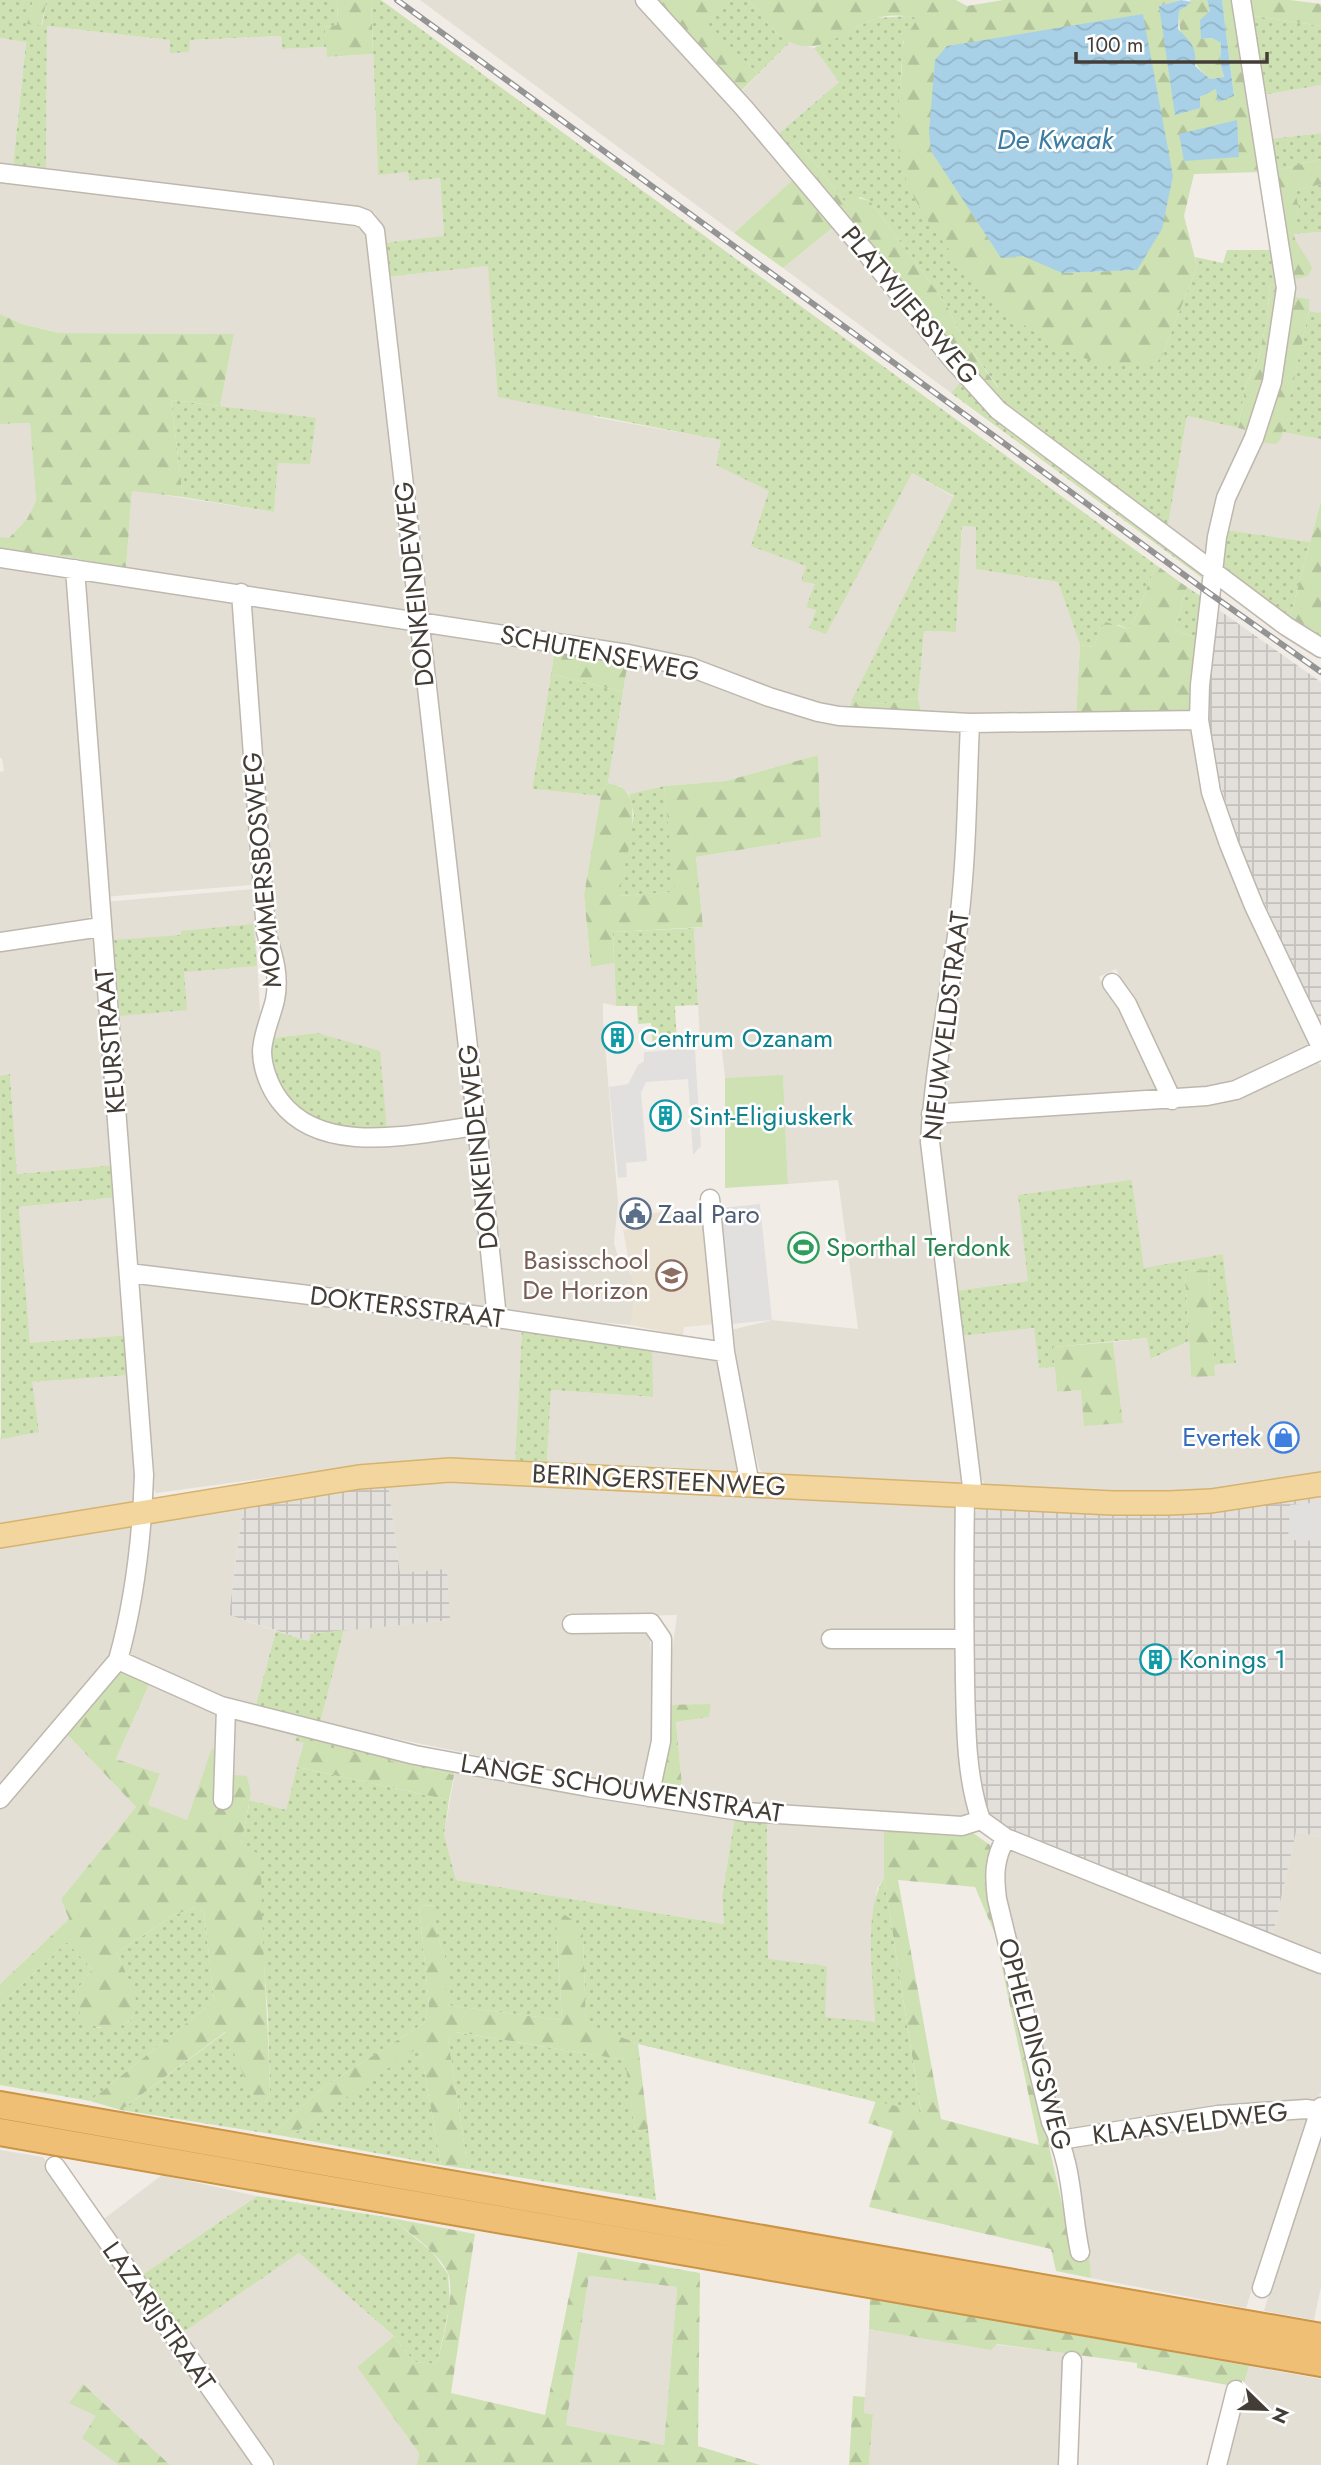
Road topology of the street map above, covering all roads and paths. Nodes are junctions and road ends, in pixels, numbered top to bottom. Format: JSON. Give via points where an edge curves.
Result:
{"nodes":[{"id":1,"x":645,"y":0,"type":"edge"},
{"id":2,"x":1241,"y":0,"type":"edge"},
{"id":3,"x":0,"y":173,"type":"edge"},
{"id":4,"x":0,"y":558,"type":"edge"},
{"id":5,"x":75,"y":569,"type":"junction"},
{"id":6,"x":1212,"y":569,"type":"junction"},
{"id":7,"x":241,"y":593,"type":"junction"},
{"id":8,"x":418,"y":620,"type":"junction"},
{"id":9,"x":1321,"y":648,"type":"edge"},
{"id":10,"x":1199,"y":720,"type":"junction"},
{"id":11,"x":970,"y":723,"type":"junction"},
{"id":12,"x":101,"y":927,"type":"junction"},
{"id":13,"x":0,"y":942,"type":"edge"},
{"id":14,"x":1112,"y":983,"type":"dead end"},
{"id":15,"x":1321,"y":1048,"type":"edge"},
{"id":16,"x":1172,"y":1100,"type":"junction"},
{"id":17,"x":931,"y":1114,"type":"junction"},
{"id":18,"x":477,"y":1126,"type":"junction"},
{"id":19,"x":710,"y":1199,"type":"dead end"},
{"id":20,"x":130,"y":1273,"type":"junction"},
{"id":21,"x":497,"y":1318,"type":"junction"},
{"id":22,"x":725,"y":1352,"type":"junction"},
{"id":23,"x":1321,"y":1484,"type":"edge"},
{"id":24,"x":750,"y":1485,"type":"junction"},
{"id":25,"x":969,"y":1495,"type":"junction"},
{"id":26,"x":143,"y":1513,"type":"junction"},
{"id":27,"x":0,"y":1536,"type":"edge"},
{"id":28,"x":572,"y":1624,"type":"dead end"},
{"id":29,"x":831,"y":1639,"type":"dead end"},
{"id":30,"x":964,"y":1639,"type":"junction"},
{"id":31,"x":118,"y":1660,"type":"junction"},
{"id":32,"x":226,"y":1708,"type":"junction"},
{"id":33,"x":649,"y":1797,"type":"junction"},
{"id":34,"x":0,"y":1799,"type":"edge"},
{"id":35,"x":223,"y":1800,"type":"dead end"},
{"id":36,"x":981,"y":1820,"type":"junction"},
{"id":37,"x":1006,"y":1838,"type":"junction"},
{"id":38,"x":1321,"y":1964,"type":"edge"},
{"id":39,"x":0,"y":2105,"type":"edge"},
{"id":40,"x":1320,"y":2109,"type":"edge"},
{"id":41,"x":0,"y":2132,"type":"edge"},
{"id":42,"x":1060,"y":2140,"type":"junction"},
{"id":43,"x":55,"y":2166,"type":"dead end"},
{"id":44,"x":1080,"y":2252,"type":"dead end"},
{"id":45,"x":1262,"y":2288,"type":"dead end"},
{"id":46,"x":1321,"y":2337,"type":"edge"},
{"id":47,"x":1072,"y":2361,"type":"dead end"},
{"id":48,"x":1321,"y":2363,"type":"edge"},
{"id":49,"x":1236,"y":2390,"type":"dead end"},
{"id":50,"x":264,"y":2465,"type":"edge"},
{"id":51,"x":1068,"y":2465,"type":"edge"},
{"id":52,"x":1217,"y":2465,"type":"edge"}],
"edges":[{"from":1,"to":6,"type":"street","name":"PLATWIJERSWEG","via":[[753,118],[998,410]]},
{"from":2,"to":6,"type":"street","via":[[1286,288],[1272,382],[1254,438],[1226,498]]},
{"from":3,"to":8,"type":"street","name":"DONKEINDEWEG","via":[[357,216],[372,225]]},
{"from":4,"to":5,"type":"street","name":"SCHUTENSEWEG"},
{"from":5,"to":7,"type":"street","name":"SCHUTENSEWEG"},
{"from":5,"to":12,"type":"street","name":"KEURSTRAAT"},
{"from":6,"to":9,"type":"street","name":"PLATWIJERSWEG"},
{"from":6,"to":10,"type":"street"},
{"from":7,"to":8,"type":"street","name":"SCHUTENSEWEG"},
{"from":7,"to":18,"type":"street","name":"MOMMERSBOSWEG","via":[[266,932],[278,979],[262,1055],[274,1093],[299,1121],[336,1135],[370,1137]]},
{"from":8,"to":11,"type":"street","name":"SCHUTENSEWEG","via":[[690,667],[818,712]]},
{"from":8,"to":18,"type":"street","name":"DONKEINDEWEG"},
{"from":10,"to":11,"type":"street","name":"SCHUTENSEWEG"},
{"from":10,"to":15,"type":"street","via":[[1211,792],[1229,844]]},
{"from":11,"to":17,"type":"street","name":"NIEUWVELDSTRAAT","via":[[959,919]]},
{"from":12,"to":13,"type":"street"},
{"from":12,"to":20,"type":"street","name":"KEURSTRAAT"},
{"from":14,"to":16,"type":"street","via":[[1127,1004]]},
{"from":15,"to":16,"type":"street","via":[[1236,1090]]},
{"from":16,"to":17,"type":"street"},
{"from":17,"to":25,"type":"street","name":"NIEUWVELDSTRAAT","via":[[933,1176]]},
{"from":18,"to":21,"type":"street","name":"DONKEINDEWEG"},
{"from":19,"to":22,"type":"street"},
{"from":20,"to":21,"type":"street","name":"DOKTERSSTRAAT"},
{"from":20,"to":26,"type":"street","name":"KEURSTRAAT"},
{"from":21,"to":22,"type":"street","name":"DOKTERSSTRAAT"},
{"from":22,"to":24,"type":"street"},
{"from":23,"to":25,"type":"main road","name":"BERINGERSTEENWEG","via":[[1169,1503]]},
{"from":24,"to":25,"type":"main road","name":"BERINGERSTEENWEG"},
{"from":24,"to":26,"type":"main road","name":"BERINGERSTEENWEG","via":[[450,1470],[359,1477]]},
{"from":25,"to":30,"type":"street"},
{"from":26,"to":27,"type":"main road","name":"BERINGERSTEENWEG"},
{"from":26,"to":31,"type":"street","name":"KEURSTRAAT"},
{"from":28,"to":33,"type":"street","via":[[651,1623],[662,1639],[661,1741]]},
{"from":29,"to":30,"type":"street"},
{"from":30,"to":36,"type":"street","via":[[966,1724],[974,1800]]},
{"from":31,"to":32,"type":"street","name":"LANGE SCHOUWENSTRAAT"},
{"from":31,"to":34,"type":"street"},
{"from":32,"to":33,"type":"street","name":"LANGE SCHOUWENSTRAAT","via":[[415,1755]]},
{"from":32,"to":35,"type":"street"},
{"from":33,"to":36,"type":"street","name":"LANGE SCHOUWENSTRAAT","via":[[746,1812],[962,1826]]},
{"from":36,"to":37,"type":"street"},
{"from":37,"to":38,"type":"street"},
{"from":37,"to":42,"type":"street","name":"OPHELDINGSWEG","via":[[994,1875],[997,1899],[1051,2122]]},
{"from":39,"to":46,"type":"highway"},
{"from":40,"to":42,"type":"street","name":"KLAASVELDWEG","via":[[1218,2115]]},
{"from":40,"to":45,"type":"street"},
{"from":41,"to":48,"type":"highway"},
{"from":42,"to":44,"type":"street","name":"OPHELDINGSWEG","via":[[1070,2173]]},
{"from":43,"to":50,"type":"street","name":"LAZARIJSTRAAT"},
{"from":47,"to":51,"type":"street"},
{"from":49,"to":52,"type":"street"}]}
